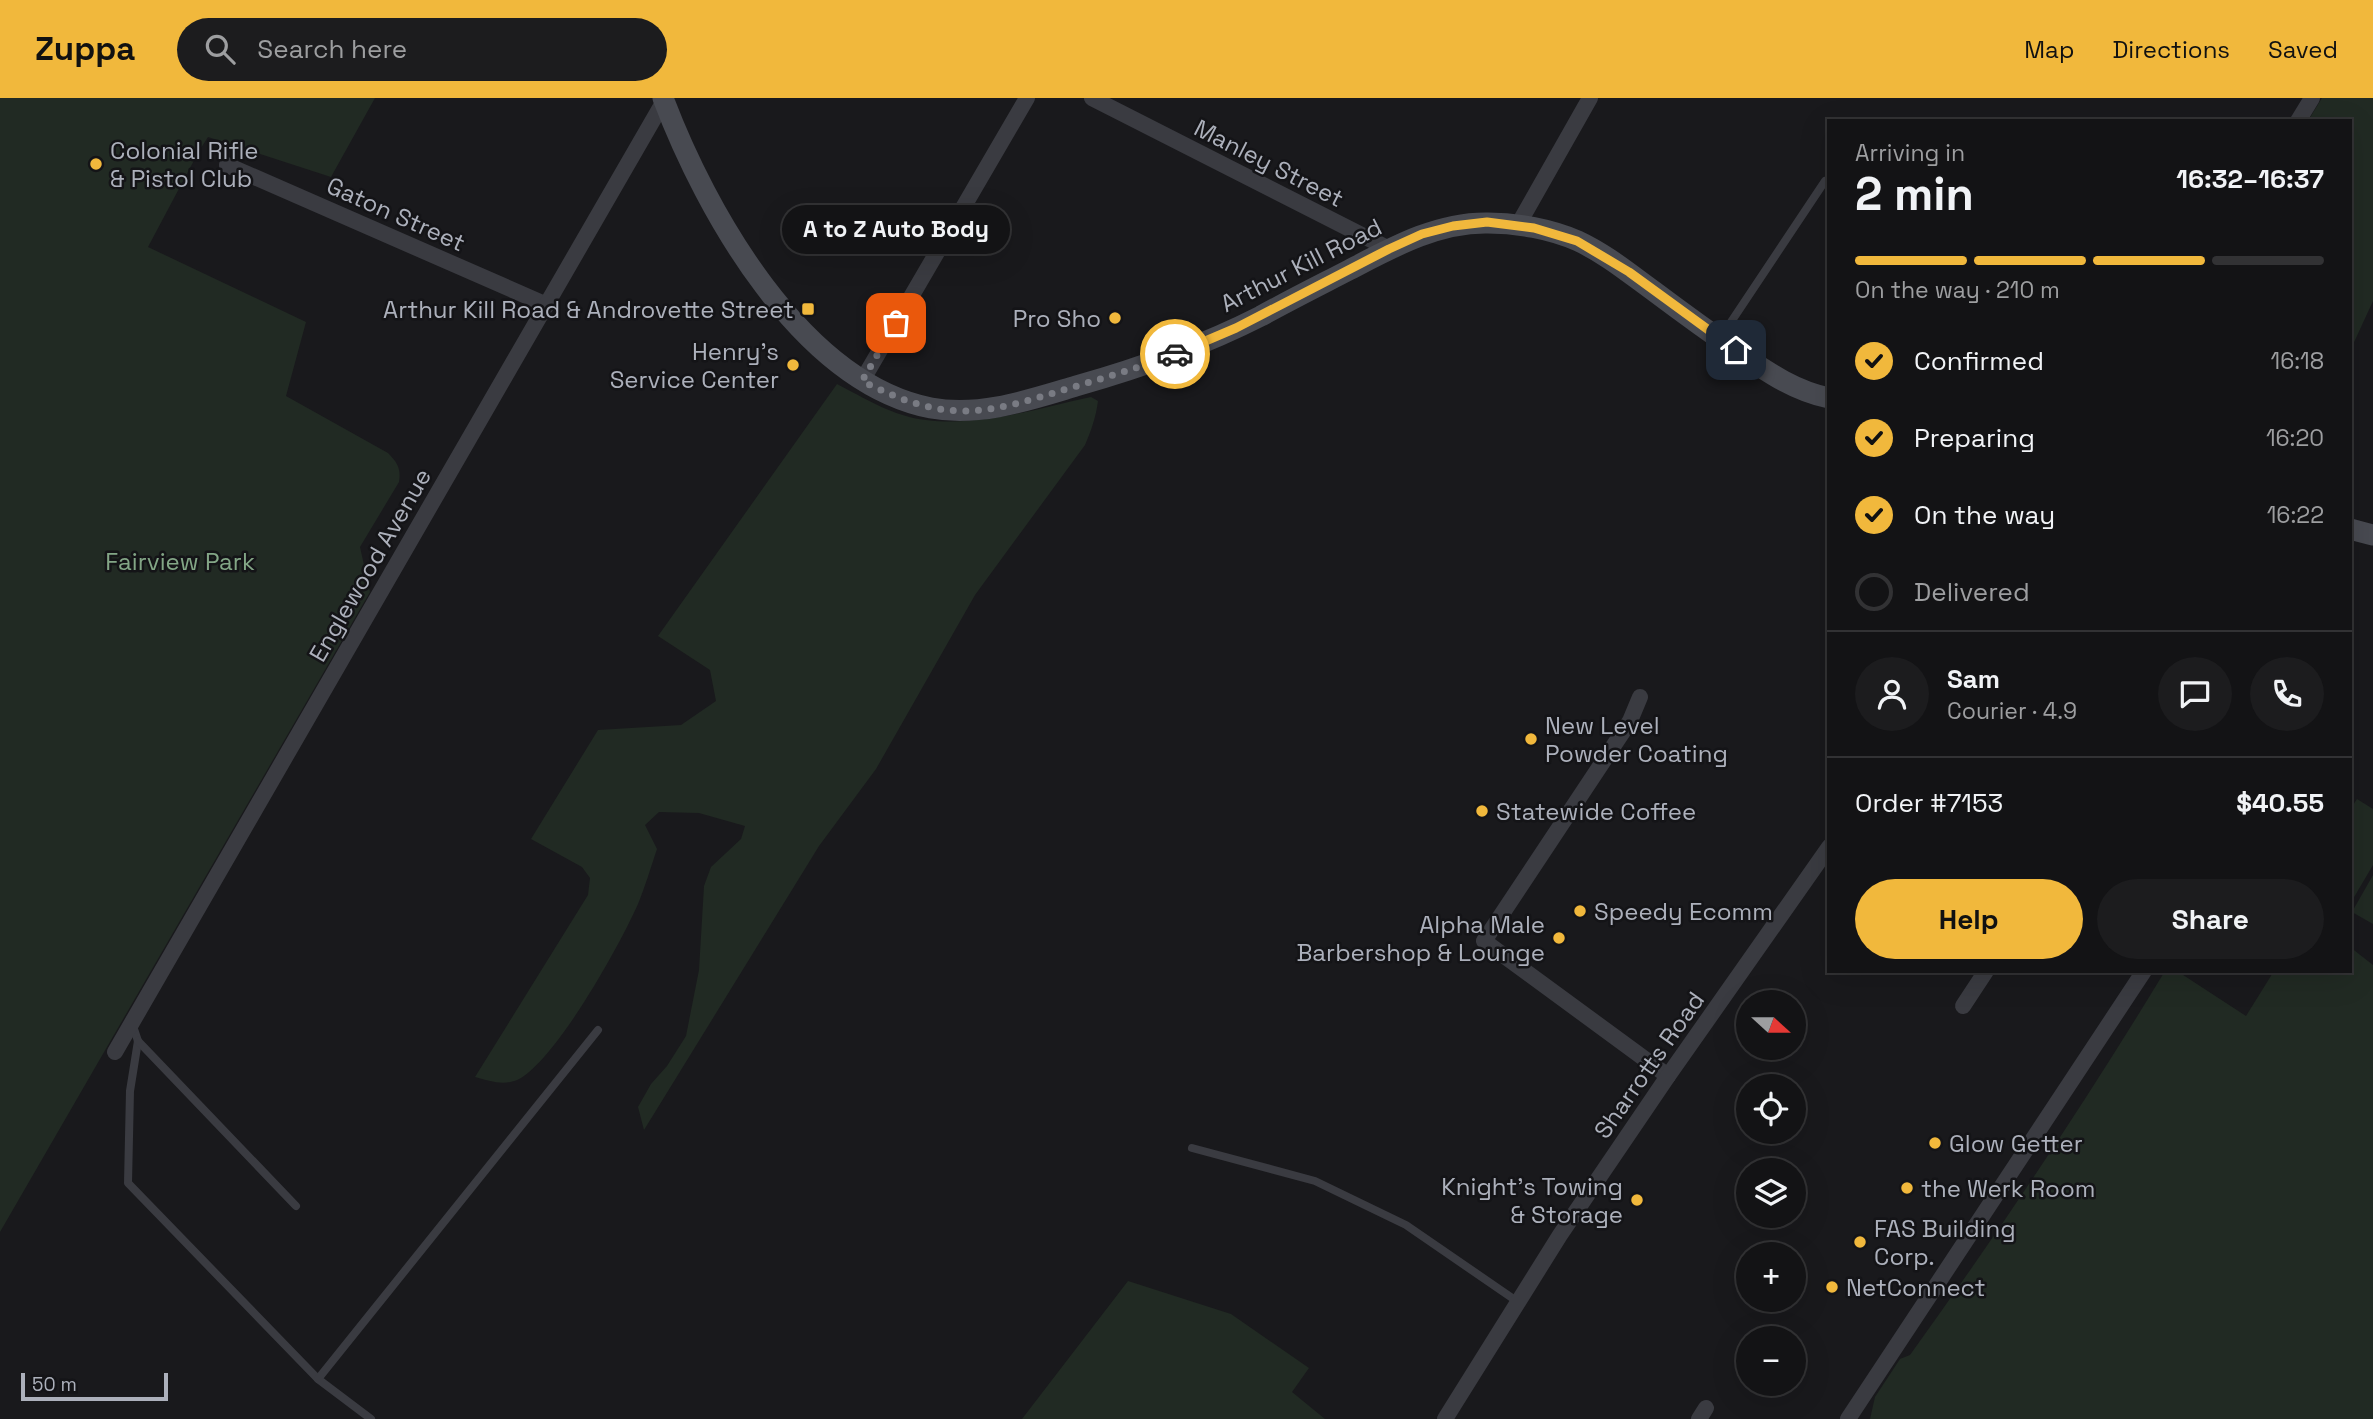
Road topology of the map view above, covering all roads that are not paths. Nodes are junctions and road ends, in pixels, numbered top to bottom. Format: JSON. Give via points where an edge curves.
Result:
{"nodes":[{"id":1,"x":1027,"y":98,"type":"edge"},
{"id":2,"x":1092,"y":98,"type":"edge"},
{"id":3,"x":1590,"y":98,"type":"edge"},
{"id":4,"x":2312,"y":98,"type":"edge"},
{"id":5,"x":664,"y":99,"type":"edge"},
{"id":6,"x":2299,"y":119,"type":"edge"},
{"id":7,"x":227,"y":165,"type":"dead end"},
{"id":8,"x":1825,"y":181,"type":"dead end"},
{"id":9,"x":1518,"y":225,"type":"junction"},
{"id":10,"x":1389,"y":249,"type":"junction"},
{"id":11,"x":547,"y":305,"type":"junction"},
{"id":12,"x":1719,"y":339,"type":"junction"},
{"id":13,"x":862,"y":381,"type":"junction"},
{"id":14,"x":1827,"y":397,"type":"edge"},
{"id":15,"x":2352,"y":530,"type":"edge"},
{"id":16,"x":2373,"y":535,"type":"edge"},
{"id":17,"x":1640,"y":697,"type":"dead end"},
{"id":18,"x":1827,"y":850,"type":"edge"},
{"id":19,"x":1985,"y":973,"type":"edge"},
{"id":20,"x":2143,"y":973,"type":"edge"},
{"id":21,"x":1963,"y":1006,"type":"dead end"},
{"id":22,"x":132,"y":1022,"type":"junction"},
{"id":23,"x":598,"y":1030,"type":"dead end"},
{"id":24,"x":138,"y":1041,"type":"junction"},
{"id":25,"x":115,"y":1052,"type":"dead end"},
{"id":26,"x":1668,"y":1076,"type":"junction"},
{"id":27,"x":1192,"y":1148,"type":"dead end"},
{"id":28,"x":296,"y":1206,"type":"dead end"},
{"id":29,"x":1518,"y":1302,"type":"junction"},
{"id":30,"x":318,"y":1379,"type":"junction"},
{"id":31,"x":371,"y":1419,"type":"edge"},
{"id":32,"x":1445,"y":1419,"type":"edge"},
{"id":33,"x":1848,"y":1419,"type":"edge"}],
"edges":[{"from":1,"to":13,"type":"street"},
{"from":2,"to":10,"type":"street","name":"Manley Street"},
{"from":3,"to":9,"type":"street"},
{"from":4,"to":6,"type":"street"},
{"from":5,"to":11,"type":"street","name":"Englewood Avenue"},
{"from":5,"to":13,"type":"street","name":"Arthur Kill Road","via":[[692,167],[748,261],[781,307]]},
{"from":7,"to":11,"type":"street","name":"Gaton Street"},
{"from":8,"to":12,"type":"lane"},
{"from":9,"to":10,"type":"street","name":"Arthur Kill Road","via":[[1453,226]]},
{"from":9,"to":12,"type":"street","name":"Arthur Kill Road","via":[[1577,241],[1629,272]]},
{"from":10,"to":13,"type":"street","name":"Arthur Kill Road","via":[[1199,345],[1022,402],[964,411],[932,408]]},
{"from":11,"to":22,"type":"street","name":"Englewood Avenue"},
{"from":12,"to":14,"type":"street","name":"Arthur Kill Road","via":[[1783,381]]},
{"from":15,"to":16,"type":"street"},
{"from":17,"to":26,"type":"street","via":[[1630,721],[1483,942]]},
{"from":18,"to":26,"type":"street","name":"Sharrotts Road"},
{"from":19,"to":21,"type":"street"},
{"from":20,"to":33,"type":"street"},
{"from":22,"to":24,"type":"lane"},
{"from":22,"to":25,"type":"street","name":"Englewood Avenue"},
{"from":23,"to":30,"type":"lane"},
{"from":24,"to":28,"type":"lane"},
{"from":24,"to":30,"type":"lane","via":[[130,1091],[128,1183]]},
{"from":26,"to":29,"type":"street","name":"Sharrotts Road"},
{"from":27,"to":29,"type":"lane","via":[[1315,1181],[1406,1225]]},
{"from":29,"to":32,"type":"street","name":"Sharrotts Road"},
{"from":30,"to":31,"type":"lane"}]}
